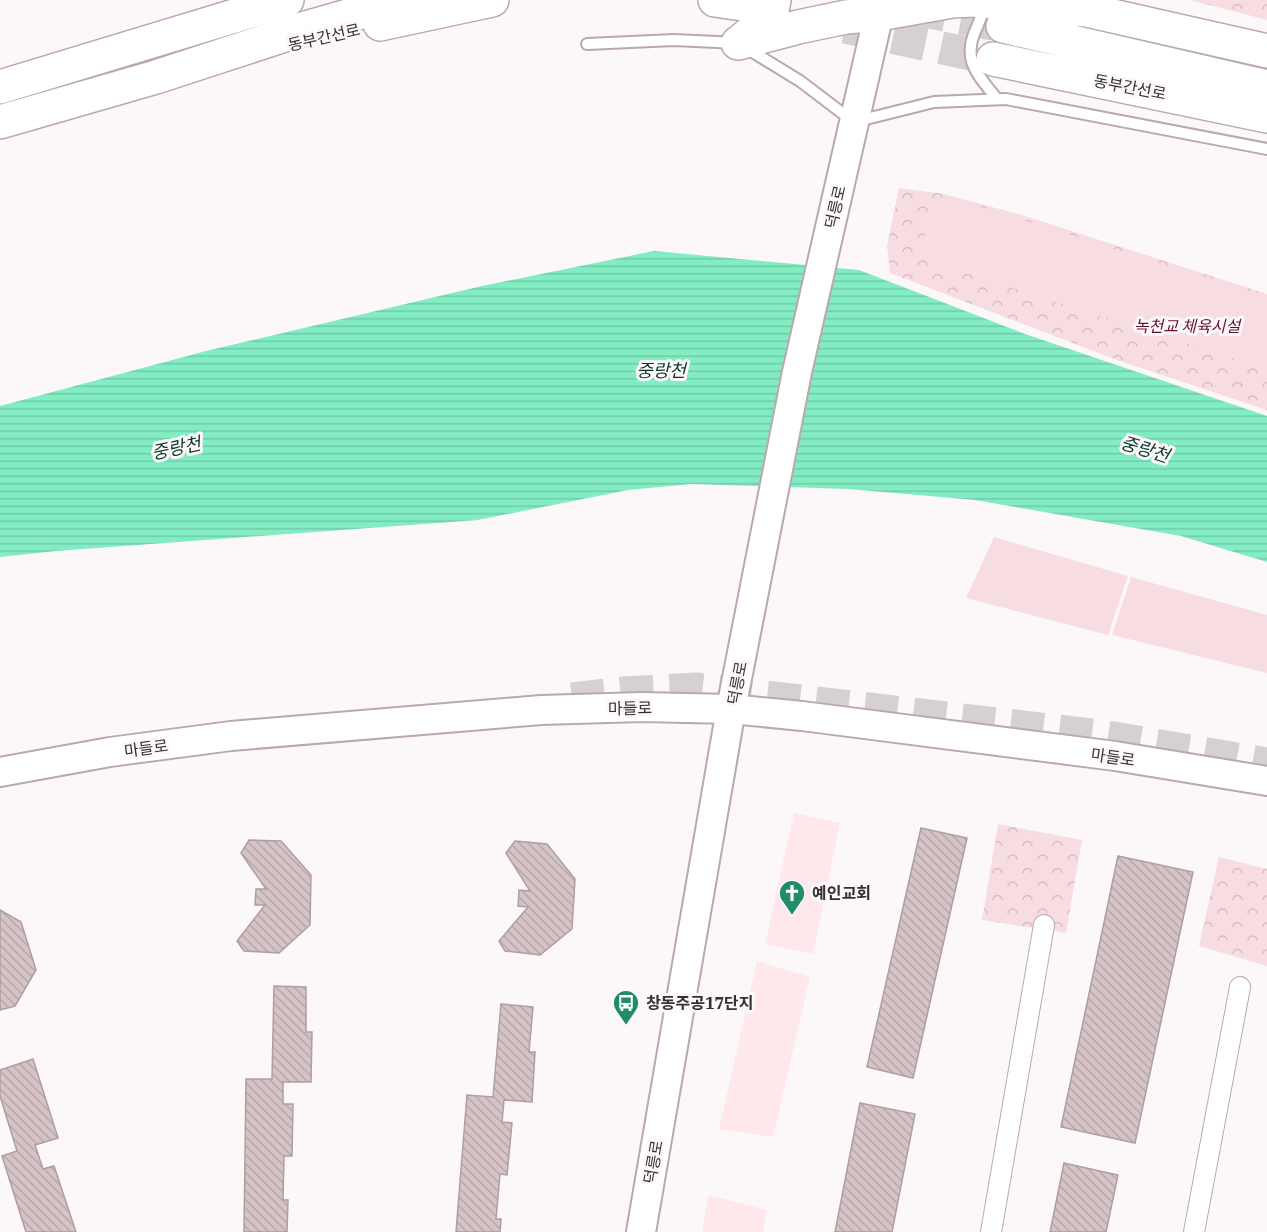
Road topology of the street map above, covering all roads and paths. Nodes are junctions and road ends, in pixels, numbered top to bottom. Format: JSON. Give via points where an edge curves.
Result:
{"nodes":[{"id":1,"x":492,"y":0,"type":"edge"},
{"id":2,"x":715,"y":0,"type":"edge"},
{"id":3,"x":402,"y":1,"type":"edge"},
{"id":4,"x":761,"y":3,"type":"edge"},
{"id":5,"x":275,"y":4,"type":"edge"},
{"id":6,"x":872,"y":5,"type":"edge"},
{"id":7,"x":1073,"y":5,"type":"edge"},
{"id":8,"x":1001,"y":14,"type":"junction"},
{"id":9,"x":219,"y":22,"type":"junction"},
{"id":10,"x":738,"y":43,"type":"junction"},
{"id":11,"x":587,"y":44,"type":"dead end"},
{"id":12,"x":1267,"y":51,"type":"edge"},
{"id":13,"x":993,"y":60,"type":"tunnel mouth"},
{"id":14,"x":68,"y":66,"type":"junction"},
{"id":15,"x":0,"y":69,"type":"edge"},
{"id":16,"x":156,"y":77,"type":"junction"},
{"id":17,"x":0,"y":87,"type":"edge"},
{"id":18,"x":1267,"y":87,"type":"edge"},
{"id":19,"x":90,"y":95,"type":"junction"},
{"id":20,"x":997,"y":99,"type":"junction"},
{"id":21,"x":1267,"y":116,"type":"edge"},
{"id":22,"x":0,"y":122,"type":"edge"},
{"id":23,"x":852,"y":130,"type":"junction"},
{"id":24,"x":1267,"y":149,"type":"edge"},
{"id":25,"x":731,"y":709,"type":"junction"},
{"id":26,"x":0,"y":772,"type":"edge"},
{"id":27,"x":1264,"y":780,"type":"edge"},
{"id":28,"x":1044,"y":924,"type":"dead end"},
{"id":29,"x":1240,"y":987,"type":"dead end"},
{"id":30,"x":641,"y":1232,"type":"edge"},
{"id":31,"x":991,"y":1232,"type":"edge"},
{"id":32,"x":1194,"y":1232,"type":"edge"}],
"edges":[{"from":1,"to":16,"type":"highway","name":"동부간선로"},
{"from":2,"to":4,"type":"highway"},
{"from":3,"to":5,"type":"highway"},
{"from":3,"to":16,"type":"highway","name":"동부간선로"},
{"from":4,"to":10,"type":"highway","via":[[771,16]]},
{"from":5,"to":9,"type":"highway"},
{"from":6,"to":8,"type":"highway","via":[[952,1]]},
{"from":6,"to":10,"type":"highway","via":[[846,17]]},
{"from":6,"to":23,"type":"main road","name":"덕릉로"},
{"from":7,"to":8,"type":"highway"},
{"from":7,"to":12,"type":"highway"},
{"from":8,"to":18,"type":"highway","name":"동부간선로"},
{"from":8,"to":20,"type":"lane","via":[[985,9],[969,57]]},
{"from":9,"to":14,"type":"highway"},
{"from":9,"to":19,"type":"highway"},
{"from":10,"to":11,"type":"lane","via":[[674,40]]},
{"from":10,"to":23,"type":"lane","via":[[801,81]]},
{"from":13,"to":21,"type":"highway","name":"동부간선로"},
{"from":14,"to":15,"type":"highway"},
{"from":14,"to":17,"type":"highway"},
{"from":16,"to":19,"type":"highway","name":"동부간선로"},
{"from":19,"to":22,"type":"highway","name":"동부간선로"},
{"from":20,"to":23,"type":"lane","via":[[934,102]]},
{"from":20,"to":24,"type":"lane"},
{"from":23,"to":25,"type":"main road","name":"덕릉로","via":[[797,372]]},
{"from":25,"to":26,"type":"main road","name":"마들로","via":[[541,710],[380,723],[231,736]]},
{"from":25,"to":27,"type":"main road","name":"마들로","via":[[1103,755]]},
{"from":25,"to":30,"type":"main road","name":"덕릉로"},
{"from":28,"to":31,"type":"street"},
{"from":29,"to":32,"type":"street"}]}
